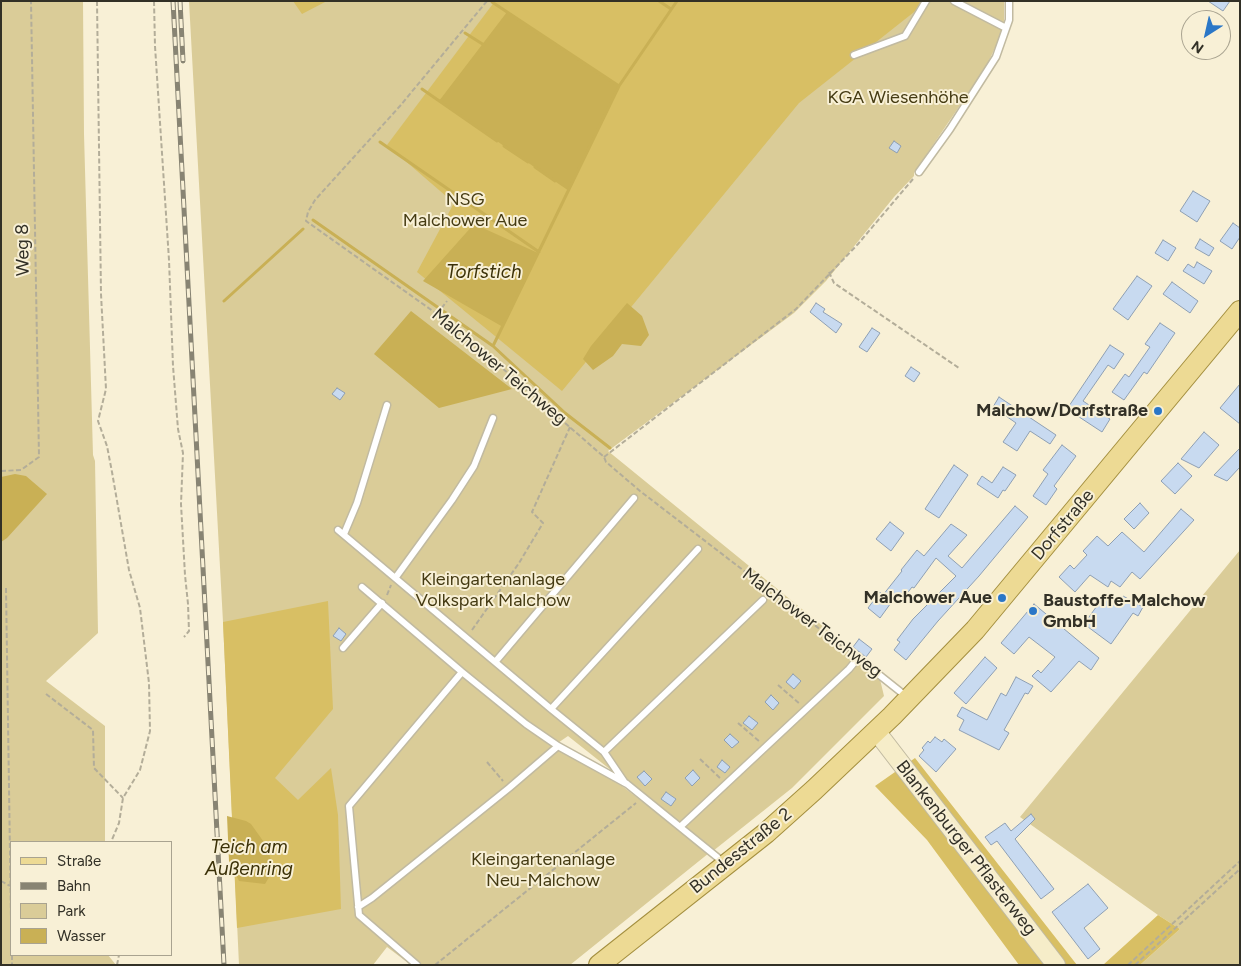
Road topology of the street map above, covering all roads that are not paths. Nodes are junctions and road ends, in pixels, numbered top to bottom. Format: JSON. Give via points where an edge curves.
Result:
{"nodes":[{"id":1,"x":926,"y":1,"type":"edge"},
{"id":2,"x":954,"y":1,"type":"edge"},
{"id":3,"x":1008,"y":1,"type":"edge"},
{"id":4,"x":1006,"y":28,"type":"junction"},
{"id":5,"x":854,"y":55,"type":"dead end"},
{"id":6,"x":919,"y":172,"type":"road end"},
{"id":7,"x":1240,"y":311,"type":"edge"},
{"id":8,"x":387,"y":405,"type":"dead end"},
{"id":9,"x":493,"y":418,"type":"dead end"},
{"id":10,"x":634,"y":498,"type":"dead end"},
{"id":11,"x":698,"y":548,"type":"dead end"},
{"id":12,"x":396,"y":577,"type":"junction"},
{"id":13,"x":362,"y":587,"type":"dead end"},
{"id":14,"x":763,"y":600,"type":"dead end"},
{"id":15,"x":382,"y":603,"type":"junction"},
{"id":16,"x":343,"y":648,"type":"dead end"},
{"id":17,"x":496,"y":661,"type":"junction"},
{"id":18,"x":462,"y":672,"type":"junction"},
{"id":19,"x":909,"y":698,"type":"junction"},
{"id":20,"x":551,"y":709,"type":"junction"},
{"id":21,"x":876,"y":731,"type":"junction"},
{"id":22,"x":558,"y":746,"type":"junction"},
{"id":23,"x":604,"y":752,"type":"junction"},
{"id":24,"x":626,"y":784,"type":"junction"},
{"id":25,"x":680,"y":827,"type":"junction"},
{"id":26,"x":725,"y":865,"type":"junction"},
{"id":27,"x":358,"y":907,"type":"junction"},
{"id":28,"x":417,"y":965,"type":"edge"},
{"id":29,"x":599,"y":965,"type":"edge"},
{"id":30,"x":1056,"y":965,"type":"edge"}],
"edges":[{"from":1,"to":5,"type":"lane","via":[[905,36]]},
{"from":2,"to":4,"type":"lane"},
{"from":3,"to":4,"type":"lane"},
{"from":4,"to":6,"type":"lane","via":[[996,57]]},
{"from":7,"to":19,"type":"main road","name":"Dorfstraße","via":[[980,624]]},
{"from":8,"to":12,"type":"lane","via":[[357,503],[341,532]]},
{"from":9,"to":12,"type":"lane","via":[[474,466]]},
{"from":10,"to":17,"type":"lane"},
{"from":11,"to":20,"type":"lane"},
{"from":12,"to":17,"type":"lane"},
{"from":13,"to":15,"type":"lane"},
{"from":14,"to":23,"type":"lane"},
{"from":15,"to":16,"type":"lane"},
{"from":15,"to":18,"type":"lane"},
{"from":17,"to":20,"type":"lane"},
{"from":18,"to":22,"type":"lane"},
{"from":18,"to":27,"type":"lane","via":[[349,806]]},
{"from":19,"to":21,"type":"main road","name":"Dorfstraße"},
{"from":19,"to":25,"type":"lane","name":"Malchower Teichweg","via":[[858,658]]},
{"from":20,"to":23,"type":"lane"},
{"from":21,"to":26,"type":"main road","name":"Bundesstraße 2","via":[[766,833]]},
{"from":21,"to":30,"type":"main road","name":"Blankenburger Pflasterweg"},
{"from":22,"to":24,"type":"lane"},
{"from":22,"to":27,"type":"lane"},
{"from":23,"to":24,"type":"lane"},
{"from":24,"to":25,"type":"lane"},
{"from":25,"to":26,"type":"lane"},
{"from":26,"to":29,"type":"main road","name":"Bundesstraße 2"},
{"from":27,"to":28,"type":"lane","via":[[360,915]]}]}
